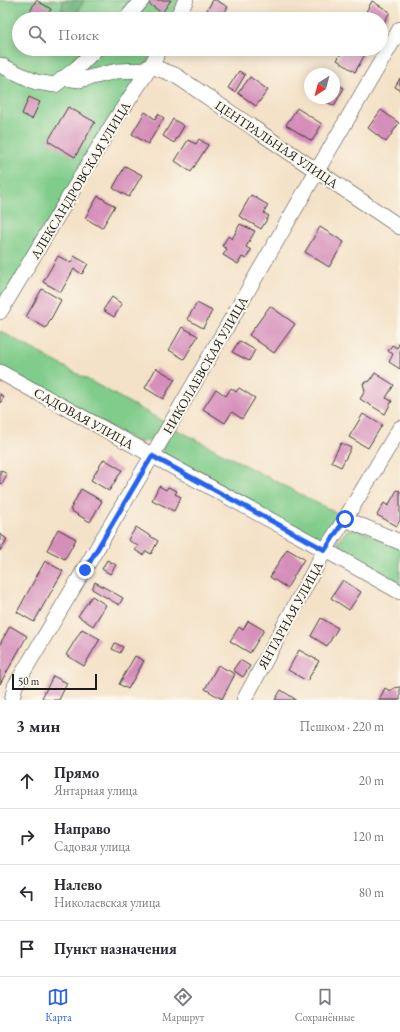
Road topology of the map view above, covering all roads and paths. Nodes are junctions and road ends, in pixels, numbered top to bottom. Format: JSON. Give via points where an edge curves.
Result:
{"nodes":[{"id":1,"x":142,"y":0,"type":"edge"},
{"id":2,"x":186,"y":0,"type":"edge"},
{"id":3,"x":132,"y":12,"type":"edge"},
{"id":4,"x":180,"y":12,"type":"edge"},
{"id":5,"x":400,"y":29,"type":"edge"},
{"id":6,"x":388,"y":50,"type":"edge"},
{"id":7,"x":89,"y":56,"type":"edge"},
{"id":8,"x":157,"y":56,"type":"edge"},
{"id":9,"x":384,"y":56,"type":"edge"},
{"id":10,"x":0,"y":65,"type":"edge"},
{"id":11,"x":152,"y":66,"type":"junction"},
{"id":12,"x":63,"y":78,"type":"junction"},
{"id":13,"x":317,"y":171,"type":"junction"},
{"id":14,"x":400,"y":227,"type":"edge"},
{"id":15,"x":0,"y":312,"type":"edge"},
{"id":16,"x":0,"y":372,"type":"edge"},
{"id":17,"x":400,"y":428,"type":"edge"},
{"id":18,"x":152,"y":456,"type":"junction"},
{"id":19,"x":345,"y":519,"type":"junction"},
{"id":20,"x":400,"y":542,"type":"edge"},
{"id":21,"x":325,"y":550,"type":"junction"},
{"id":22,"x":400,"y":592,"type":"edge"},
{"id":23,"x":12,"y":700,"type":"edge"},
{"id":24,"x":244,"y":700,"type":"edge"}],
"edges":[{"from":1,"to":3,"type":"street"},
{"from":2,"to":4,"type":"street"},
{"from":5,"to":6,"type":"street","name":"НИКОЛАЕВСКАЯ УЛИЦА"},
{"from":7,"to":12,"type":"street"},
{"from":8,"to":11,"type":"street","name":"АЛЕКСАНДРОВСКАЯ УЛИЦА"},
{"from":9,"to":13,"type":"street","name":"НИКОЛАЕВСКАЯ УЛИЦА"},
{"from":10,"to":12,"type":"street","via":[[36,82],[55,85]]},
{"from":11,"to":12,"type":"street","via":[[143,70],[117,71],[80,80]]},
{"from":11,"to":13,"type":"street","name":"ЦЕНТРАЛЬНАЯ УЛИЦА","via":[[175,75]]},
{"from":11,"to":15,"type":"street","name":"АЛЕКСАНДРОВСКАЯ УЛИЦА","via":[[112,125]]},
{"from":13,"to":14,"type":"street","name":"ЦЕНТРАЛЬНАЯ УЛИЦА"},
{"from":13,"to":18,"type":"street","name":"НИКОЛАЕВСКАЯ УЛИЦА"},
{"from":16,"to":18,"type":"street","name":"САДОВАЯ УЛИЦА"},
{"from":17,"to":19,"type":"street","name":"ЯНТАРНАЯ УЛИЦА"},
{"from":18,"to":21,"type":"street","name":"САДОВАЯ УЛИЦА"},
{"from":18,"to":23,"type":"street","name":"НИКОЛАЕВСКАЯ УЛИЦА","via":[[15,686]]},
{"from":19,"to":20,"type":"street"},
{"from":19,"to":21,"type":"street","name":"ЯНТАРНАЯ УЛИЦА"},
{"from":21,"to":22,"type":"street","name":"САДОВАЯ УЛИЦА"},
{"from":21,"to":24,"type":"street","name":"ЯНТАРНАЯ УЛИЦА"}]}
